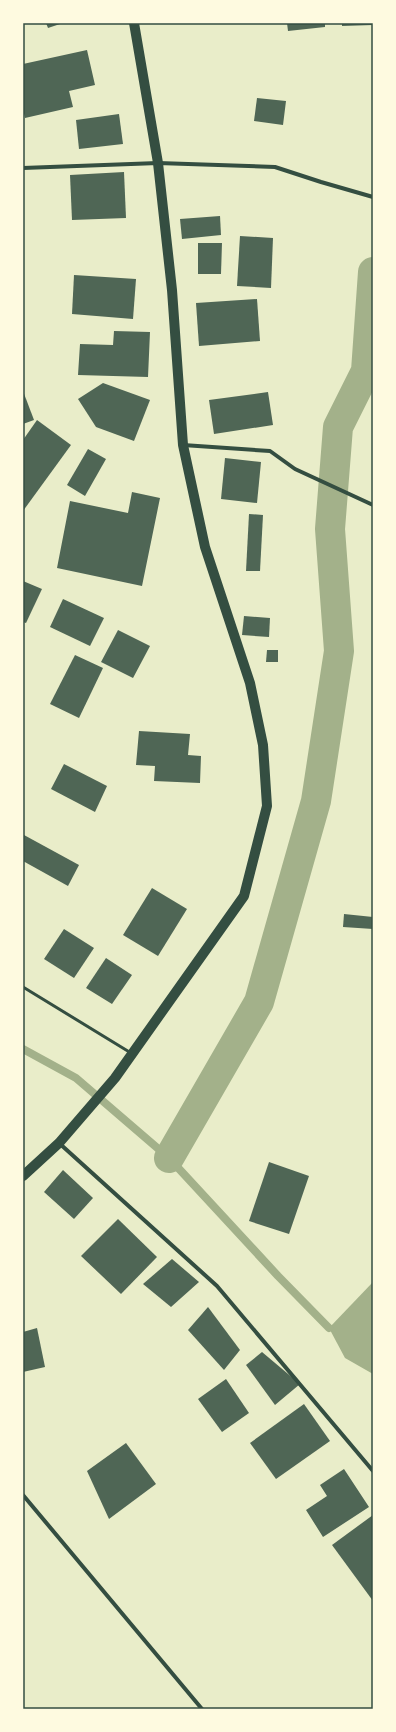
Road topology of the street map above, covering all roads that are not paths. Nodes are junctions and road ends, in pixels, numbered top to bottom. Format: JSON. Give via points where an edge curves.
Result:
{"nodes":[{"id":1,"x":134,"y":23,"type":"edge"},
{"id":2,"x":158,"y":163,"type":"junction"},
{"id":3,"x":23,"y":168,"type":"edge"},
{"id":4,"x":373,"y":197,"type":"edge"},
{"id":5,"x":183,"y":445,"type":"junction"},
{"id":6,"x":372,"y":505,"type":"edge"},
{"id":7,"x":23,"y":987,"type":"edge"},
{"id":8,"x":133,"y":1054,"type":"junction"},
{"id":9,"x":59,"y":1142,"type":"junction"},
{"id":10,"x":23,"y":1176,"type":"edge"},
{"id":11,"x":373,"y":1471,"type":"edge"},
{"id":12,"x":23,"y":1495,"type":"edge"},
{"id":13,"x":202,"y":1709,"type":"edge"}],
"edges":[{"from":1,"to":2,"type":"main road"},
{"from":2,"to":3,"type":"street"},
{"from":2,"to":4,"type":"street","via":[[275,167]]},
{"from":2,"to":5,"type":"main road","via":[[172,290]]},
{"from":5,"to":6,"type":"street","via":[[270,451],[295,469]]},
{"from":5,"to":8,"type":"main road","via":[[205,547],[250,683],[263,745],[266,806],[244,896]]},
{"from":7,"to":8,"type":"lane"},
{"from":8,"to":9,"type":"main road"},
{"from":9,"to":10,"type":"main road"},
{"from":9,"to":11,"type":"street","via":[[217,1286]]},
{"from":12,"to":13,"type":"street"}]}
